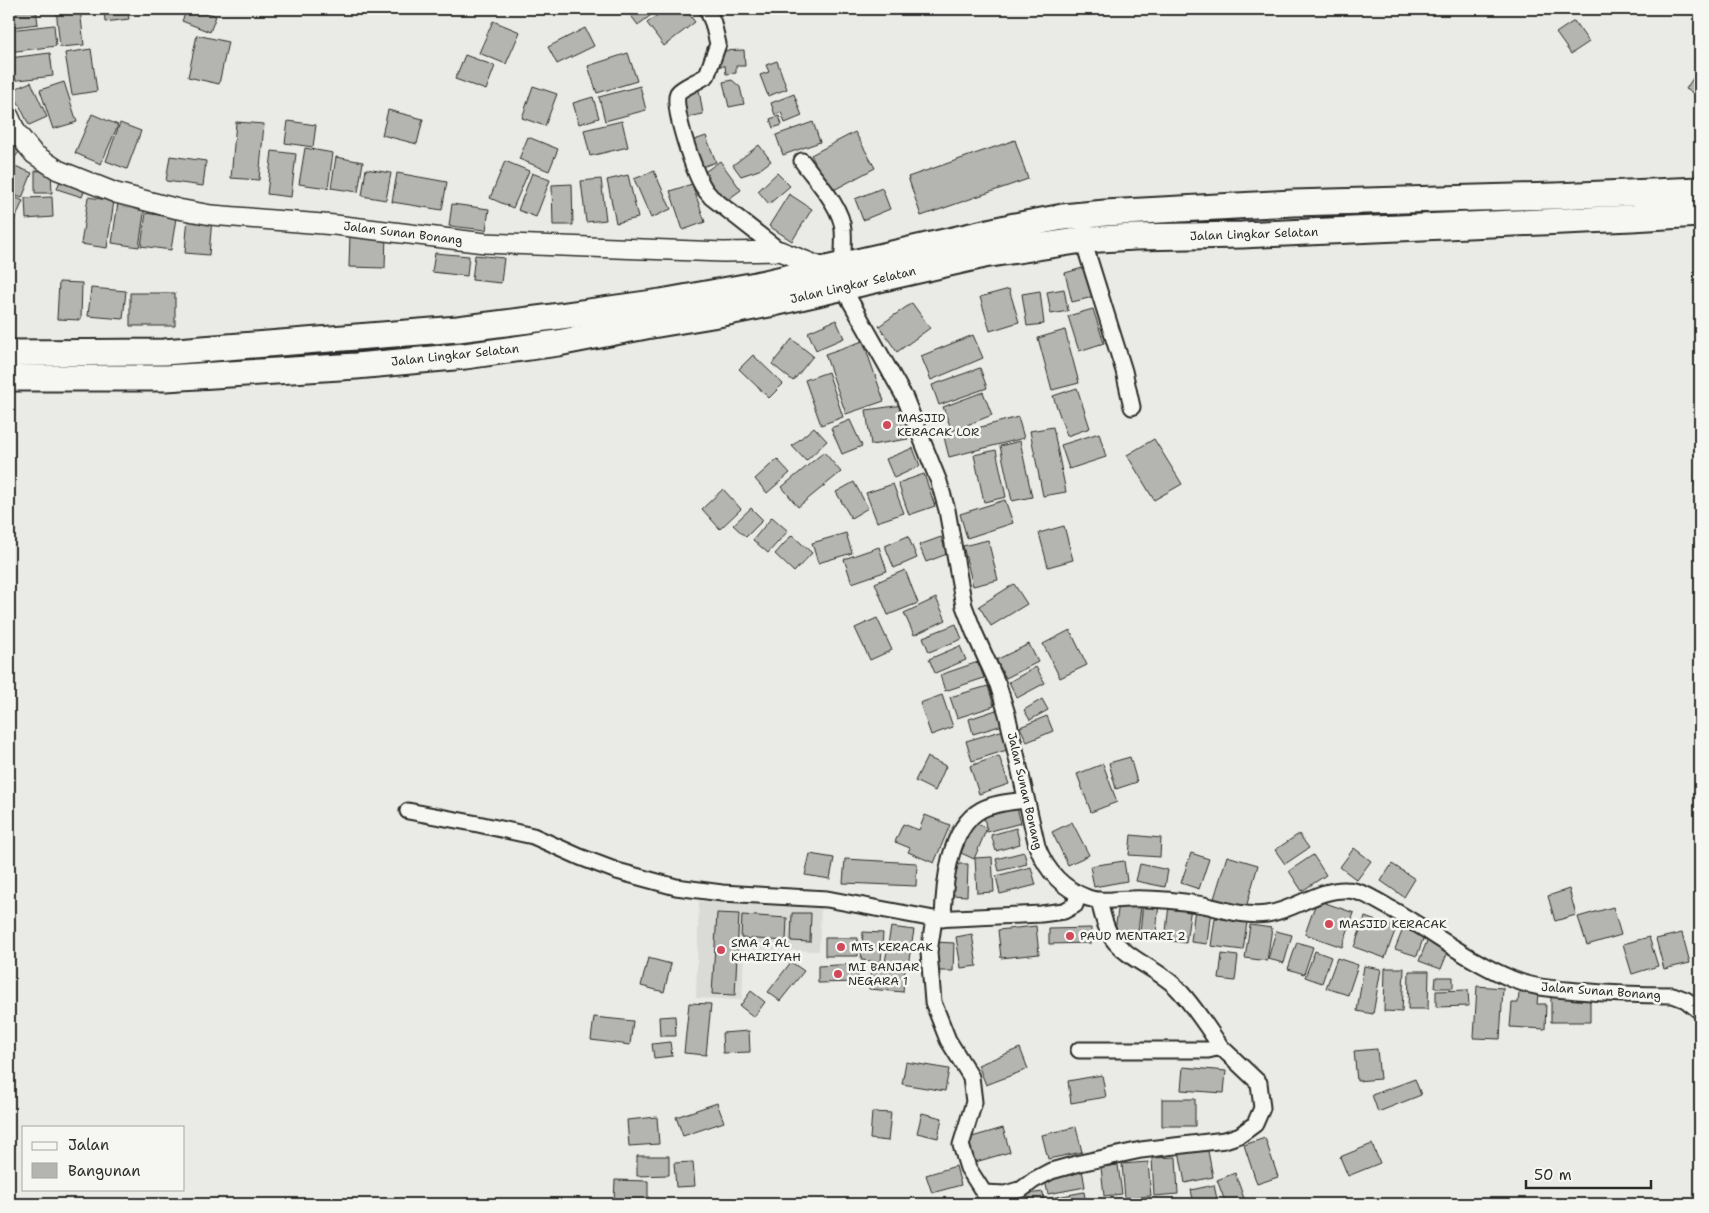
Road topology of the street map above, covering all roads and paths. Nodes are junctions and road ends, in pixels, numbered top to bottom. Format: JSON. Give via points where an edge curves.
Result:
{"nodes":[{"id":1,"x":707,"y":9,"type":"edge"},
{"id":2,"x":9,"y":116,"type":"edge"},
{"id":3,"x":802,"y":160,"type":"dead end"},
{"id":4,"x":1700,"y":190,"type":"edge"},
{"id":5,"x":1329,"y":202,"type":"junction"},
{"id":6,"x":1700,"y":214,"type":"edge"},
{"id":7,"x":1329,"y":231,"type":"junction"},
{"id":8,"x":1083,"y":240,"type":"junction"},
{"id":9,"x":780,"y":251,"type":"junction"},
{"id":10,"x":837,"y":274,"type":"junction"},
{"id":11,"x":164,"y":352,"type":"junction"},
{"id":12,"x":9,"y":353,"type":"edge"},
{"id":13,"x":9,"y":378,"type":"edge"},
{"id":14,"x":166,"y":378,"type":"junction"},
{"id":15,"x":1132,"y":408,"type":"dead end"},
{"id":16,"x":1026,"y":800,"type":"junction"},
{"id":17,"x":408,"y":811,"type":"dead end"},
{"id":18,"x":1078,"y":894,"type":"junction"},
{"id":19,"x":1099,"y":900,"type":"junction"},
{"id":20,"x":938,"y":919,"type":"junction"},
{"id":21,"x":1700,"y":1011,"type":"edge"},
{"id":22,"x":1221,"y":1047,"type":"junction"},
{"id":23,"x":1079,"y":1050,"type":"dead end"}],
"edges":[{"from":1,"to":9,"type":"street","via":[[718,44],[707,76],[676,95],[681,128],[703,188]]},
{"from":2,"to":9,"type":"street","name":"Jalan Sunan Bonang","via":[[16,132],[34,154],[58,170],[116,193],[211,215],[335,225],[486,243],[722,252]]},
{"from":3,"to":10,"type":"street","via":[[840,218],[843,230]]},
{"from":4,"to":5,"type":"highway","name":"Jalan Lingkar Selatan"},
{"from":5,"to":7,"type":"highway"},
{"from":5,"to":10,"type":"highway","name":"Jalan Lingkar Selatan","via":[[1063,217],[1015,226]]},
{"from":6,"to":7,"type":"highway","name":"Jalan Lingkar Selatan"},
{"from":7,"to":8,"type":"highway","name":"Jalan Lingkar Selatan"},
{"from":8,"to":10,"type":"highway","name":"Jalan Lingkar Selatan"},
{"from":8,"to":15,"type":"street","via":[[1124,371]]},
{"from":9,"to":10,"type":"street","name":"Jalan Sunan Bonang"},
{"from":10,"to":11,"type":"highway","name":"Jalan Lingkar Selatan","via":[[458,328]]},
{"from":10,"to":14,"type":"highway","name":"Jalan Lingkar Selatan","via":[[769,304],[558,343],[356,366]]},
{"from":10,"to":16,"type":"street","name":"Jalan Sunan Bonang","via":[[905,398],[939,482],[964,606],[998,685]]},
{"from":11,"to":12,"type":"highway","name":"Jalan Lingkar Selatan"},
{"from":11,"to":14,"type":"highway"},
{"from":13,"to":14,"type":"highway","name":"Jalan Lingkar Selatan"},
{"from":16,"to":18,"type":"street","name":"Jalan Sunan Bonang","via":[[1042,861]]},
{"from":16,"to":20,"type":"street","via":[[989,807],[965,826],[946,875]]},
{"from":17,"to":20,"type":"street","via":[[533,836],[616,871],[676,888],[827,899]]},
{"from":18,"to":19,"type":"street","name":"Jalan Sunan Bonang"},
{"from":18,"to":20,"type":"street","via":[[1075,905],[1064,911]]},
{"from":19,"to":21,"type":"street","name":"Jalan Sunan Bonang","via":[[1178,901],[1260,915],[1280,911],[1331,891],[1349,890],[1412,920],[1477,962],[1513,980],[1554,989],[1673,995]]},
{"from":19,"to":22,"type":"street","via":[[1115,943],[1174,986]]},
{"from":20,"to":22,"type":"street","via":[[929,952],[933,1002],[948,1040],[971,1077],[974,1102],[961,1145],[968,1168],[984,1193],[1005,1194],[1022,1189],[1051,1171],[1080,1163],[1240,1135],[1256,1124],[1262,1108],[1259,1083]]},
{"from":22,"to":23,"type":"street","via":[[1208,1050]]}]}
